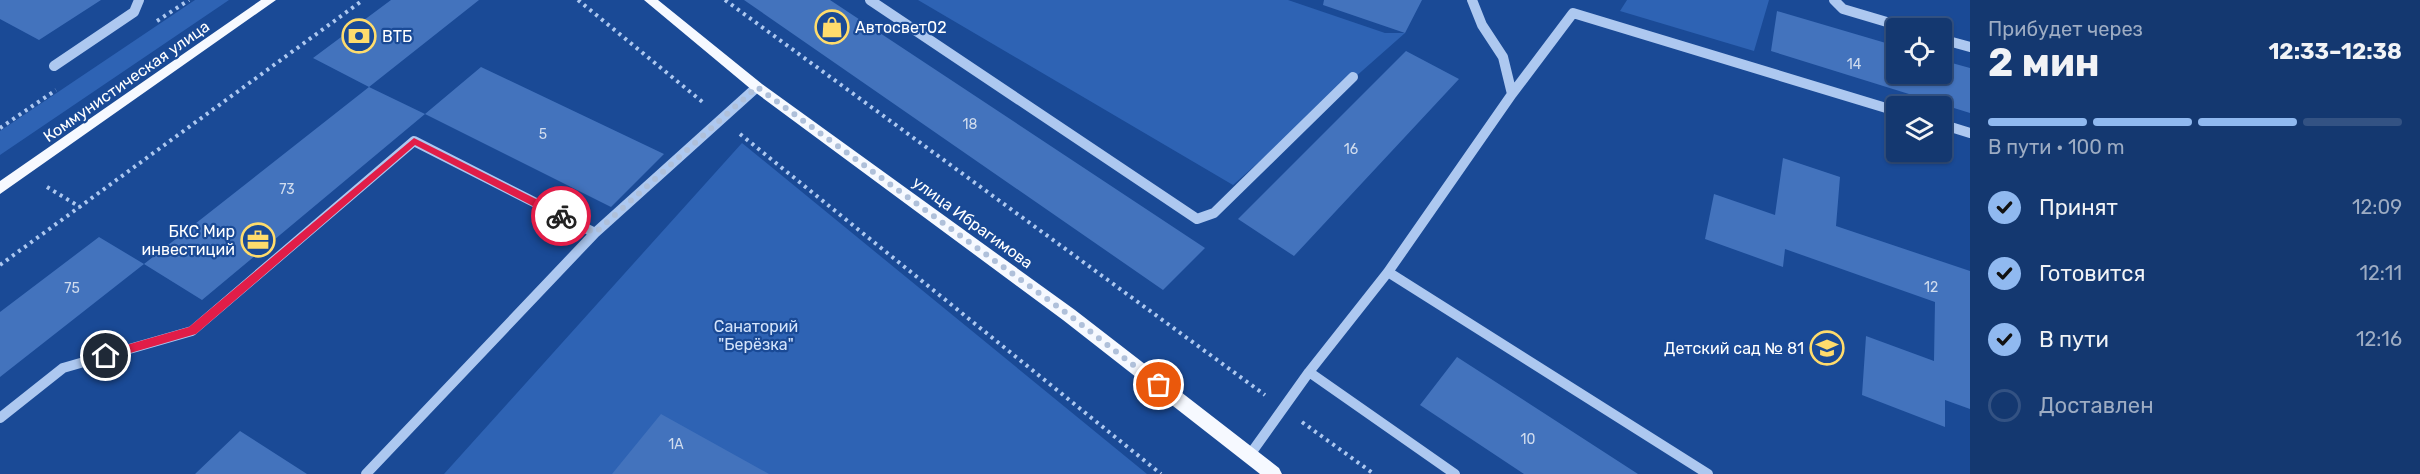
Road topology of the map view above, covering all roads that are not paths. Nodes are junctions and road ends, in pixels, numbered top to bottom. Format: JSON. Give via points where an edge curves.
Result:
{"nodes":[{"id":1,"x":139,"y":0,"type":"edge"},
{"id":2,"x":270,"y":0,"type":"edge"},
{"id":3,"x":650,"y":0,"type":"edge"},
{"id":4,"x":870,"y":0,"type":"edge"},
{"id":5,"x":1471,"y":0,"type":"edge"},
{"id":6,"x":1834,"y":0,"type":"edge"},
{"id":7,"x":1886,"y":22,"type":"edge"},
{"id":8,"x":1952,"y":42,"type":"edge"},
{"id":9,"x":1970,"y":47,"type":"edge"},
{"id":10,"x":54,"y":66,"type":"dead end"},
{"id":11,"x":1353,"y":77,"type":"dead end"},
{"id":12,"x":757,"y":87,"type":"junction"},
{"id":13,"x":1512,"y":94,"type":"junction"},
{"id":14,"x":1886,"y":108,"type":"edge"},
{"id":15,"x":1952,"y":127,"type":"edge"},
{"id":16,"x":1970,"y":133,"type":"edge"},
{"id":17,"x":0,"y":188,"type":"edge"},
{"id":18,"x":595,"y":233,"type":"junction"},
{"id":19,"x":1388,"y":272,"type":"junction"},
{"id":20,"x":1309,"y":372,"type":"junction"},
{"id":21,"x":0,"y":418,"type":"edge"},
{"id":22,"x":1249,"y":456,"type":"junction"},
{"id":23,"x":366,"y":474,"type":"edge"},
{"id":24,"x":1274,"y":474,"type":"edge"},
{"id":25,"x":1455,"y":474,"type":"edge"},
{"id":26,"x":1708,"y":474,"type":"edge"}],
"edges":[{"from":1,"to":10,"type":"lane","via":[[134,12]]},
{"from":2,"to":17,"type":"main road","name":"Коммунистическая улица"},
{"from":3,"to":12,"type":"main road","name":"улица Ибрагимова"},
{"from":4,"to":11,"type":"lane","via":[[1197,219],[1214,213]]},
{"from":5,"to":13,"type":"lane","via":[[1503,57]]},
{"from":6,"to":7,"type":"lane","via":[[1842,9]]},
{"from":8,"to":9,"type":"lane"},
{"from":12,"to":18,"type":"lane"},
{"from":12,"to":22,"type":"main road","name":"улица Ибрагимова","via":[[1069,315]]},
{"from":13,"to":14,"type":"lane","via":[[1573,13]]},
{"from":13,"to":19,"type":"lane"},
{"from":15,"to":16,"type":"lane"},
{"from":18,"to":21,"type":"lane","via":[[414,141],[192,331],[63,368]]},
{"from":18,"to":23,"type":"lane"},
{"from":19,"to":20,"type":"lane"},
{"from":19,"to":26,"type":"lane"},
{"from":20,"to":22,"type":"lane"},
{"from":20,"to":25,"type":"lane"},
{"from":22,"to":24,"type":"main road","name":"улица Ибрагимова"}]}
